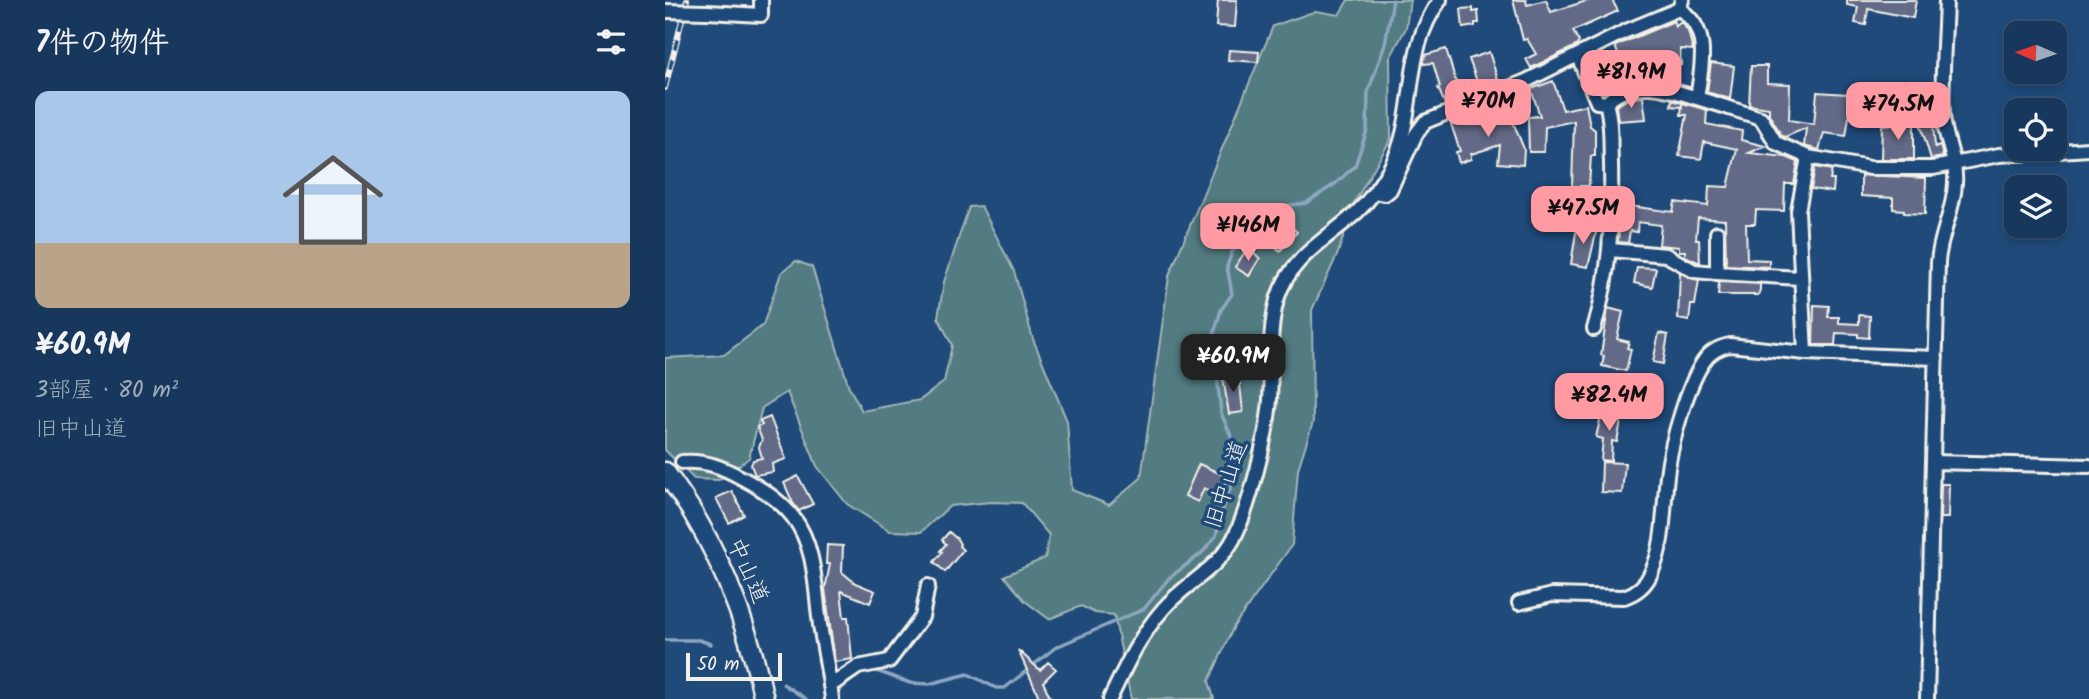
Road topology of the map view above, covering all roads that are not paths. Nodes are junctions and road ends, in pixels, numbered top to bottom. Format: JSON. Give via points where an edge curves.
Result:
{"nodes":[{"id":1,"x":761,"y":0,"type":"edge"},
{"id":2,"x":1440,"y":0,"type":"edge"},
{"id":3,"x":1946,"y":0,"type":"edge"},
{"id":4,"x":1681,"y":4,"type":"edge"},
{"id":5,"x":665,"y":11,"type":"edge"},
{"id":6,"x":1578,"y":56,"type":"junction"},
{"id":7,"x":1697,"y":97,"type":"junction"},
{"id":8,"x":1606,"y":103,"type":"junction"},
{"id":9,"x":2089,"y":149,"type":"edge"},
{"id":10,"x":1808,"y":158,"type":"junction"},
{"id":11,"x":1955,"y":162,"type":"junction"},
{"id":12,"x":1374,"y":192,"type":"junction"},
{"id":13,"x":1717,"y":233,"type":"dead end"},
{"id":14,"x":1611,"y":250,"type":"junction"},
{"id":15,"x":1717,"y":273,"type":"junction"},
{"id":16,"x":1800,"y":278,"type":"junction"},
{"id":17,"x":1594,"y":329,"type":"dead end"},
{"id":18,"x":1805,"y":353,"type":"junction"},
{"id":19,"x":1936,"y":358,"type":"junction"},
{"id":20,"x":682,"y":462,"type":"dead end"},
{"id":21,"x":1933,"y":462,"type":"junction"},
{"id":22,"x":2089,"y":466,"type":"edge"},
{"id":23,"x":665,"y":472,"type":"edge"},
{"id":24,"x":928,"y":586,"type":"dead end"},
{"id":25,"x":1519,"y":603,"type":"dead end"},
{"id":26,"x":831,"y":693,"type":"edge"},
{"id":27,"x":764,"y":699,"type":"edge"},
{"id":28,"x":1110,"y":699,"type":"edge"},
{"id":29,"x":1927,"y":699,"type":"edge"}],
"edges":[{"from":1,"to":5,"type":"street","bridge":true,"via":[[761,15]]},
{"from":2,"to":12,"type":"street","name":"旧中山道","via":[[1414,54],[1399,147]]},
{"from":3,"to":11,"type":"street","via":[[1943,113]]},
{"from":4,"to":6,"type":"street"},
{"from":4,"to":7,"type":"street","via":[[1702,36]]},
{"from":6,"to":8,"type":"street","via":[[1597,102]]},
{"from":6,"to":12,"type":"street","via":[[1425,122],[1390,190]]},
{"from":7,"to":8,"type":"street","via":[[1658,85],[1629,89]]},
{"from":7,"to":10,"type":"street","via":[[1762,118],[1772,140]]},
{"from":8,"to":14,"type":"street"},
{"from":9,"to":11,"type":"street"},
{"from":10,"to":11,"type":"street","via":[[1906,170]]},
{"from":10,"to":16,"type":"street","via":[[1798,211]]},
{"from":11,"to":19,"type":"street","via":[[1954,201],[1939,243]]},
{"from":12,"to":28,"type":"street","name":"旧中山道","via":[[1300,260],[1286,279],[1273,315],[1267,425],[1234,538],[1216,564],[1154,621]]},
{"from":13,"to":15,"type":"street"},
{"from":14,"to":15,"type":"street","via":[[1666,255],[1694,271]]},
{"from":14,"to":17,"type":"street"},
{"from":15,"to":16,"type":"street"},
{"from":16,"to":18,"type":"street"},
{"from":18,"to":19,"type":"street"},
{"from":18,"to":25,"type":"street","via":[[1730,345],[1719,347],[1704,361],[1672,446],[1652,572],[1639,589],[1624,597],[1552,595]]},
{"from":19,"to":21,"type":"street"},
{"from":20,"to":26,"type":"street","via":[[716,464],[775,498],[795,519],[816,580]]},
{"from":21,"to":22,"type":"street"},
{"from":21,"to":29,"type":"street"},
{"from":23,"to":27,"type":"street","name":"中山道","via":[[725,576],[755,658]]},
{"from":24,"to":26,"type":"street","via":[[922,617],[890,661],[858,667]]}]}
